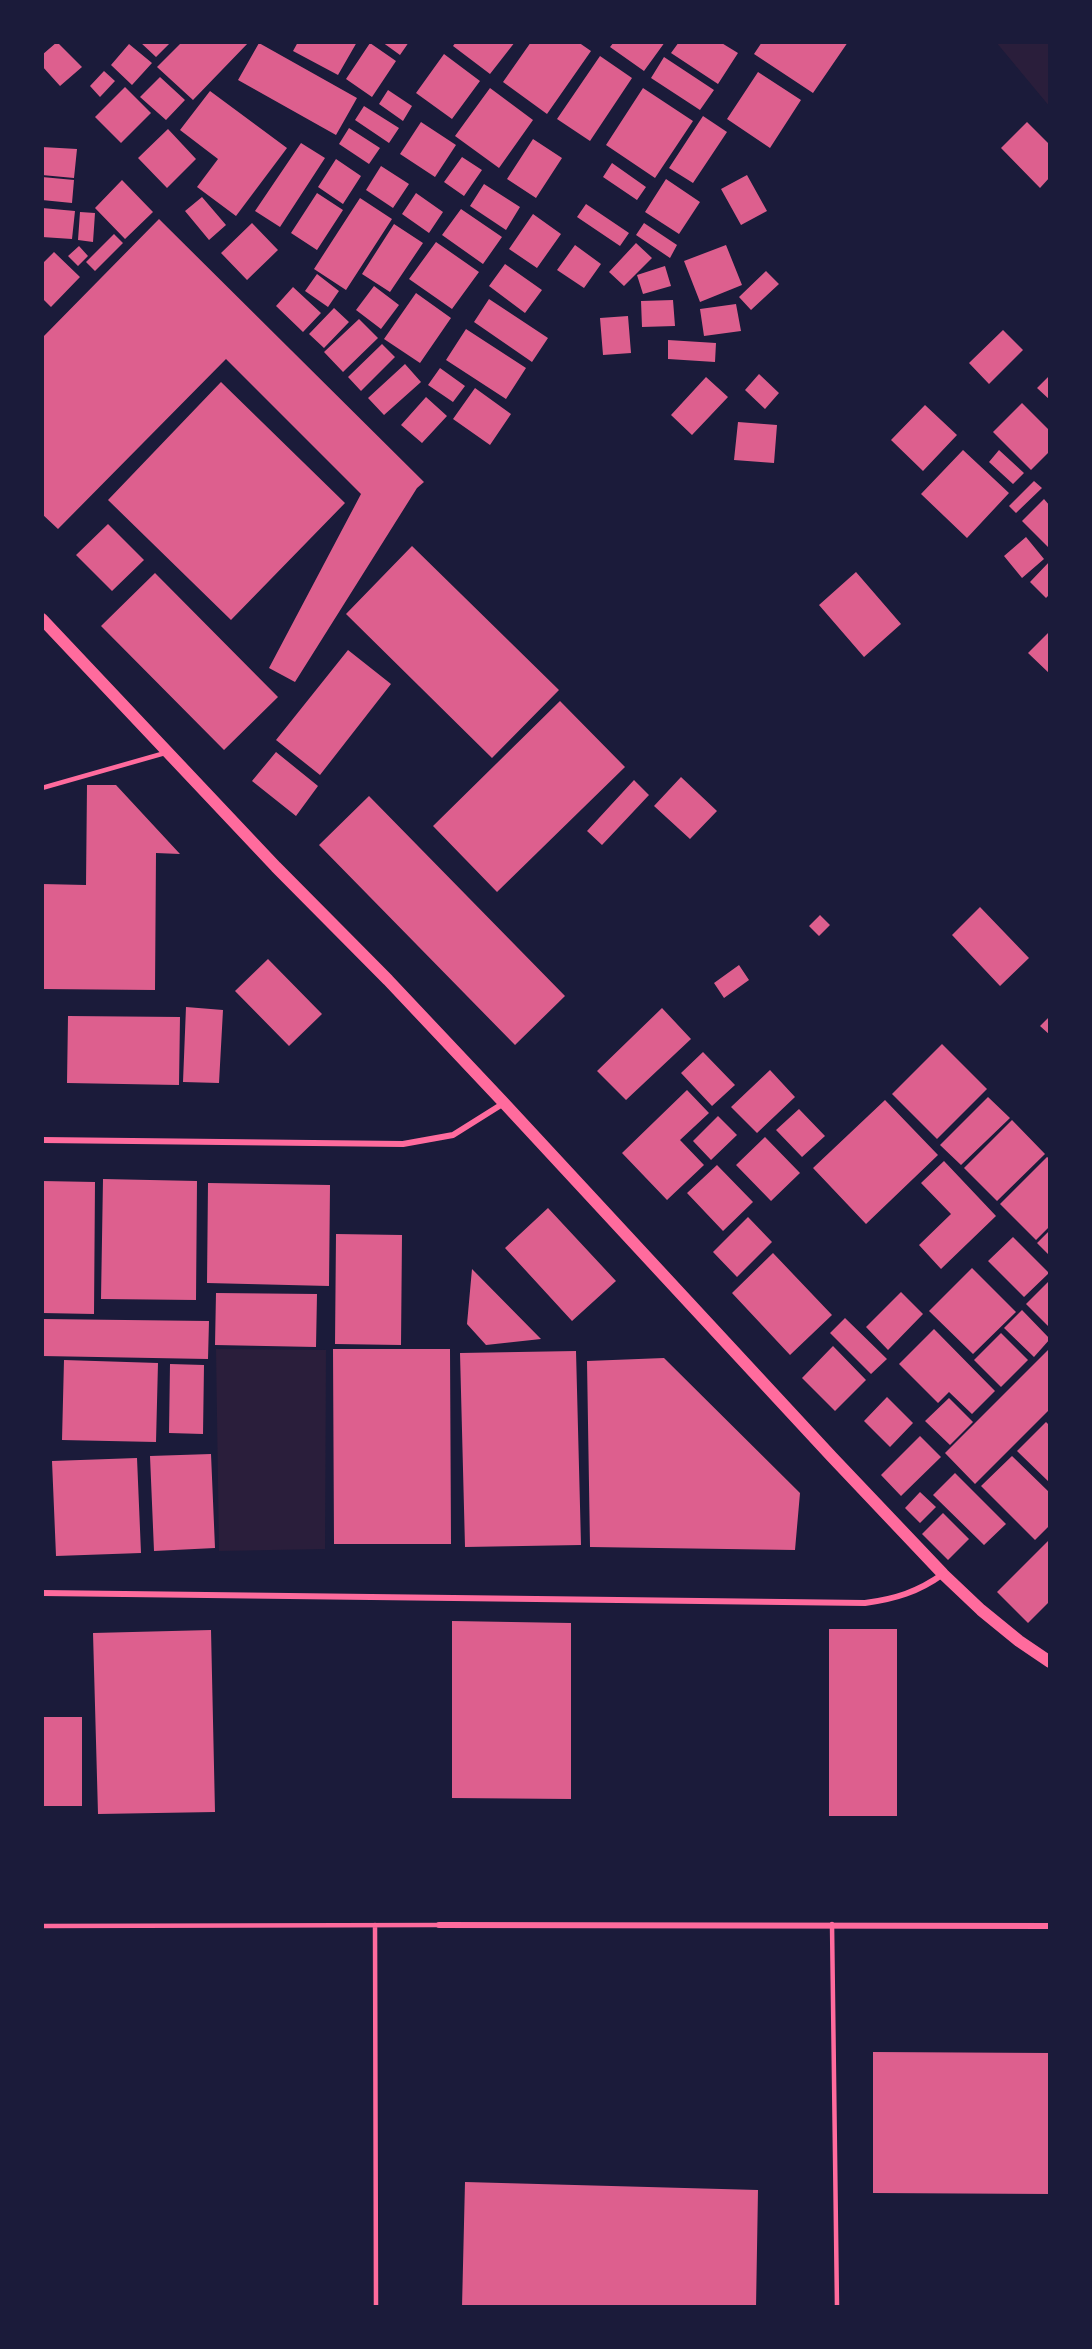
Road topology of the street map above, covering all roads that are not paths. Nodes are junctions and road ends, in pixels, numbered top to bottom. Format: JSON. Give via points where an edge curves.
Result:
{"nodes":[{"id":1,"x":42,"y":619,"type":"edge"},
{"id":2,"x":167,"y":752,"type":"junction"},
{"id":3,"x":42,"y":788,"type":"edge"},
{"id":4,"x":504,"y":1103,"type":"junction"},
{"id":5,"x":42,"y":1140,"type":"edge"},
{"id":6,"x":944,"y":1574,"type":"junction"},
{"id":7,"x":42,"y":1593,"type":"edge"},
{"id":8,"x":1050,"y":1662,"type":"edge"},
{"id":9,"x":375,"y":1924,"type":"junction"},
{"id":10,"x":832,"y":1924,"type":"junction"},
{"id":11,"x":439,"y":1925,"type":"joint"},
{"id":12,"x":42,"y":1926,"type":"edge"},
{"id":13,"x":1050,"y":1926,"type":"edge"},
{"id":14,"x":376,"y":2307,"type":"edge"},
{"id":15,"x":837,"y":2307,"type":"edge"}],
"edges":[{"from":1,"to":2,"type":"main road"},
{"from":2,"to":3,"type":"lane"},
{"from":2,"to":4,"type":"main road"},
{"from":4,"to":5,"type":"street","via":[[453,1135],[403,1144]]},
{"from":4,"to":6,"type":"main road"},
{"from":6,"to":7,"type":"street","via":[[912,1593],[865,1603]]},
{"from":6,"to":8,"type":"main road","via":[[981,1610]]},
{"from":9,"to":11,"type":"lane"},
{"from":9,"to":12,"type":"lane"},
{"from":9,"to":14,"type":"lane"},
{"from":10,"to":11,"type":"street"},
{"from":10,"to":13,"type":"street"},
{"from":10,"to":15,"type":"lane"}]}
